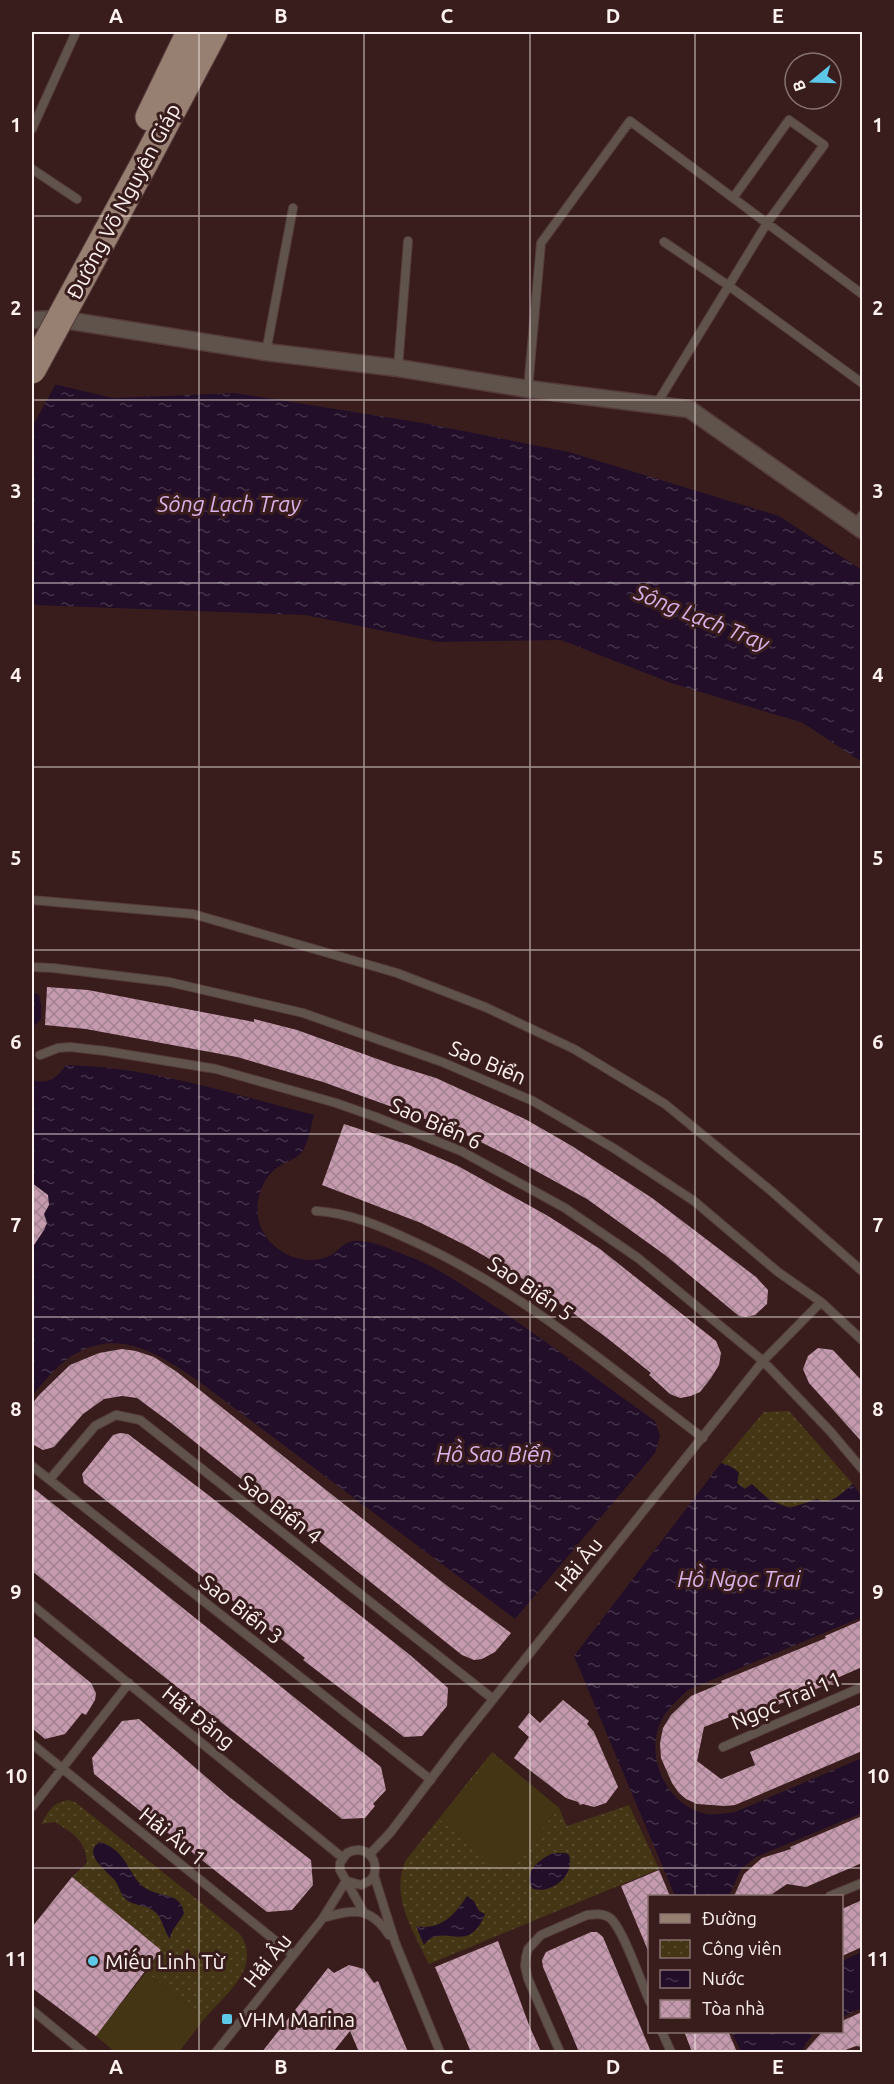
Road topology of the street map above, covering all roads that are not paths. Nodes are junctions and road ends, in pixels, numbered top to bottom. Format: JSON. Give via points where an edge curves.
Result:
{"nodes":[{"id":1,"x":76,"y":32,"type":"edge"},
{"id":2,"x":190,"y":32,"type":"edge"},
{"id":3,"x":214,"y":32,"type":"edge"},
{"id":4,"x":32,"y":129,"type":"edge"},
{"id":5,"x":138,"y":159,"type":"junction"},
{"id":6,"x":32,"y":169,"type":"edge"},
{"id":7,"x":733,"y":198,"type":"junction"},
{"id":8,"x":77,"y":199,"type":"dead end"},
{"id":9,"x":293,"y":208,"type":"dead end"},
{"id":10,"x":767,"y":223,"type":"junction"},
{"id":11,"x":408,"y":241,"type":"dead end"},
{"id":12,"x":664,"y":242,"type":"dead end"},
{"id":13,"x":729,"y":286,"type":"junction"},
{"id":14,"x":862,"y":294,"type":"edge"},
{"id":15,"x":32,"y":320,"type":"edge"},
{"id":16,"x":32,"y":334,"type":"edge"},
{"id":17,"x":266,"y":352,"type":"junction"},
{"id":18,"x":398,"y":368,"type":"junction"},
{"id":19,"x":32,"y":370,"type":"edge"},
{"id":20,"x":862,"y":383,"type":"edge"},
{"id":21,"x":528,"y":389,"type":"junction"},
{"id":22,"x":656,"y":405,"type":"junction"},
{"id":23,"x":860,"y":523,"type":"edge"},
{"id":24,"x":32,"y":900,"type":"edge"},
{"id":25,"x":32,"y":967,"type":"edge"},
{"id":26,"x":40,"y":1055,"type":"dead end"},
{"id":27,"x":316,"y":1211,"type":"dead end"},
{"id":28,"x":862,"y":1271,"type":"edge"},
{"id":29,"x":821,"y":1302,"type":"junction"},
{"id":30,"x":862,"y":1340,"type":"edge"},
{"id":31,"x":763,"y":1361,"type":"junction"},
{"id":32,"x":703,"y":1438,"type":"junction"},
{"id":33,"x":32,"y":1466,"type":"edge"},
{"id":34,"x":862,"y":1469,"type":"edge"},
{"id":35,"x":50,"y":1479,"type":"junction"},
{"id":36,"x":32,"y":1605,"type":"edge"},
{"id":37,"x":129,"y":1683,"type":"junction"},
{"id":38,"x":862,"y":1687,"type":"edge"},
{"id":39,"x":493,"y":1699,"type":"junction"},
{"id":40,"x":32,"y":1744,"type":"edge"},
{"id":41,"x":723,"y":1747,"type":"dead end"},
{"id":42,"x":63,"y":1768,"type":"junction"},
{"id":43,"x":431,"y":1779,"type":"junction"},
{"id":44,"x":32,"y":1807,"type":"edge"},
{"id":45,"x":370,"y":1854,"type":"junction"},
{"id":46,"x":343,"y":1858,"type":"junction"},
{"id":47,"x":374,"y":1875,"type":"junction"},
{"id":48,"x":346,"y":1881,"type":"junction"},
{"id":49,"x":862,"y":1883,"type":"edge"},
{"id":50,"x":832,"y":1895,"type":"edge"},
{"id":51,"x":363,"y":1911,"type":"junction"},
{"id":52,"x":323,"y":1918,"type":"junction"},
{"id":53,"x":394,"y":1942,"type":"junction"},
{"id":54,"x":293,"y":1955,"type":"junction"},
{"id":55,"x":648,"y":1997,"type":"edge"},
{"id":56,"x":32,"y":2010,"type":"edge"},
{"id":57,"x":663,"y":2033,"type":"edge"},
{"id":58,"x":83,"y":2052,"type":"edge"},
{"id":59,"x":216,"y":2052,"type":"edge"},
{"id":60,"x":440,"y":2052,"type":"edge"},
{"id":61,"x":560,"y":2052,"type":"edge"},
{"id":62,"x":671,"y":2052,"type":"edge"}],
"edges":[{"from":1,"to":4,"type":"lane"},
{"from":2,"to":5,"type":"main road","name":"Đường Võ Nguyên Giáp"},
{"from":3,"to":5,"type":"main road","name":"Đường Võ Nguyên Giáp"},
{"from":5,"to":16,"type":"main road","name":"Đường Võ Nguyên Giáp"},
{"from":5,"to":19,"type":"main road","name":"Đường Võ Nguyên Giáp","bridge":true},
{"from":6,"to":8,"type":"lane"},
{"from":7,"to":10,"type":"lane"},
{"from":7,"to":10,"type":"lane","via":[[789,120],[824,145]]},
{"from":7,"to":21,"type":"lane","via":[[630,122],[541,243]]},
{"from":9,"to":17,"type":"lane"},
{"from":10,"to":13,"type":"lane"},
{"from":10,"to":14,"type":"lane"},
{"from":11,"to":18,"type":"lane"},
{"from":12,"to":13,"type":"lane"},
{"from":13,"to":20,"type":"lane"},
{"from":13,"to":22,"type":"lane"},
{"from":15,"to":17,"type":"street","via":[[59,319]]},
{"from":17,"to":18,"type":"street"},
{"from":18,"to":21,"type":"street"},
{"from":21,"to":22,"type":"street"},
{"from":22,"to":23,"type":"street","via":[[690,409]]},
{"from":24,"to":28,"type":"lane","via":[[193,915],[397,973],[486,1007],[574,1049],[664,1104]]},
{"from":25,"to":29,"type":"lane","name":"Sao Biển","via":[[170,982],[292,1011],[442,1062],[533,1101],[615,1149],[694,1201],[778,1272]]},
{"from":26,"to":31,"type":"lane","name":"Sao Biển 6","via":[[58,1047],[70,1047],[216,1069],[308,1094],[461,1151],[565,1208],[638,1258]]},
{"from":27,"to":32,"type":"lane","name":"Sao Biển 5","via":[[356,1218],[469,1269],[552,1322]]},
{"from":29,"to":30,"type":"lane","name":"Sao Biển"},
{"from":29,"to":31,"type":"lane","name":"Hải Âu"},
{"from":31,"to":32,"type":"lane","name":"Hải Âu"},
{"from":31,"to":34,"type":"lane","name":"Sao Biển 6"},
{"from":32,"to":39,"type":"lane","name":"Hải Âu"},
{"from":33,"to":35,"type":"lane","name":"Sao Biển 3"},
{"from":35,"to":39,"type":"lane","name":"Sao Biển 4","via":[[95,1426],[116,1415],[140,1420]]},
{"from":35,"to":43,"type":"lane","name":"Sao Biển 3"},
{"from":36,"to":37,"type":"lane","name":"Hải Đăng"},
{"from":37,"to":42,"type":"lane"},
{"from":37,"to":46,"type":"lane","name":"Hải Đăng"},
{"from":38,"to":41,"type":"lane","name":"Ngọc Trai 11"},
{"from":39,"to":43,"type":"lane","name":"Hải Âu"},
{"from":40,"to":42,"type":"lane","name":"Hải Âu 1"},
{"from":42,"to":44,"type":"lane"},
{"from":42,"to":54,"type":"lane","name":"Hải Âu 1"},
{"from":43,"to":45,"type":"lane","name":"Hải Âu"},
{"from":45,"to":46,"type":"lane","via":[[359,1849]]},
{"from":45,"to":47,"type":"lane","via":[[375,1864]]},
{"from":46,"to":48,"type":"lane","via":[[340,1870]]},
{"from":47,"to":48,"type":"lane","via":[[362,1885]]},
{"from":47,"to":53,"type":"lane"},
{"from":48,"to":51,"type":"lane"},
{"from":48,"to":52,"type":"lane","name":"Hải Âu"},
{"from":49,"to":50,"type":"lane"},
{"from":51,"to":52,"type":"lane"},
{"from":51,"to":53,"type":"lane","via":[[380,1921]]},
{"from":52,"to":54,"type":"lane","name":"Hải Âu"},
{"from":53,"to":60,"type":"lane"},
{"from":54,"to":59,"type":"lane","name":"Hải Âu"},
{"from":55,"to":61,"type":"lane","via":[[618,1928],[608,1917],[587,1915],[541,1935],[528,1949],[525,1966]]},
{"from":56,"to":58,"type":"lane"},
{"from":57,"to":62,"type":"lane"}]}
